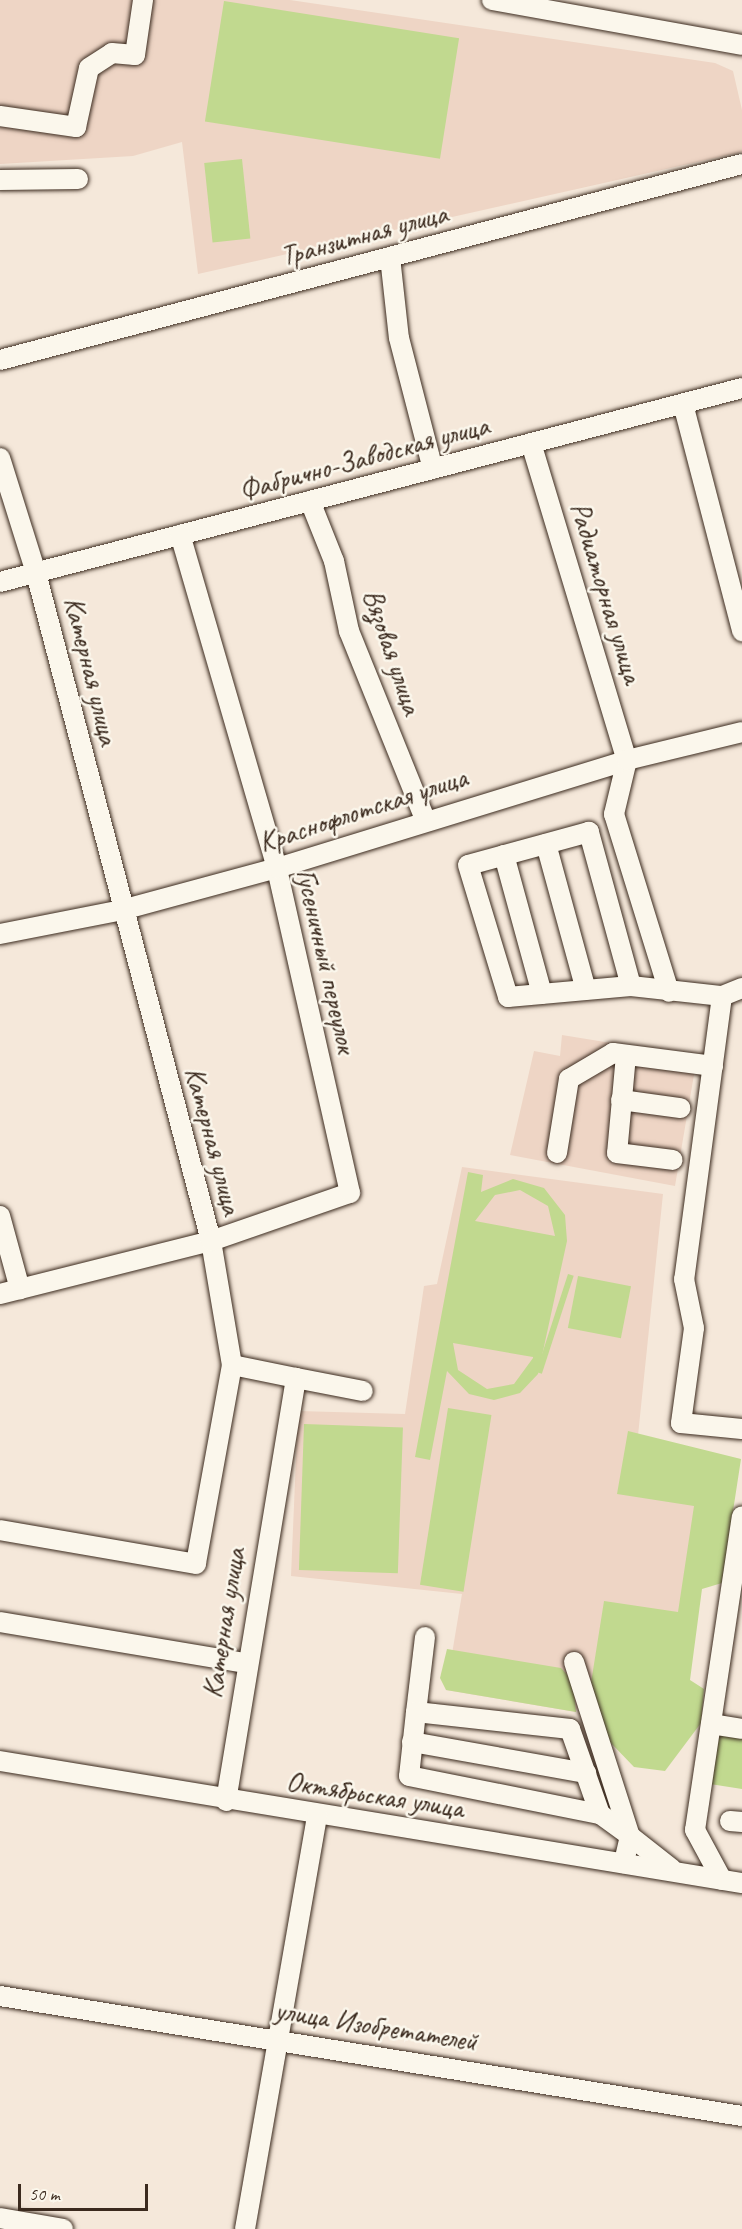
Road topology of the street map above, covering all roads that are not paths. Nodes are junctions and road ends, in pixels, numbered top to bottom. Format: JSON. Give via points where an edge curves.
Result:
{"nodes":[{"id":1,"x":143,"y":0,"type":"edge"},
{"id":2,"x":492,"y":0,"type":"edge"},
{"id":3,"x":581,"y":8,"type":"edge"},
{"id":4,"x":742,"y":45,"type":"edge"},
{"id":5,"x":0,"y":116,"type":"edge"},
{"id":6,"x":742,"y":164,"type":"edge"},
{"id":7,"x":78,"y":179,"type":"dead end"},
{"id":8,"x":0,"y":180,"type":"edge"},
{"id":9,"x":390,"y":257,"type":"junction"},
{"id":10,"x":0,"y":360,"type":"edge"},
{"id":11,"x":742,"y":388,"type":"edge"},
{"id":12,"x":683,"y":404,"type":"junction"},
{"id":13,"x":531,"y":443,"type":"junction"},
{"id":14,"x":0,"y":458,"type":"edge"},
{"id":15,"x":433,"y":469,"type":"junction"},
{"id":16,"x":310,"y":501,"type":"junction"},
{"id":17,"x":180,"y":535,"type":"junction"},
{"id":18,"x":36,"y":573,"type":"junction"},
{"id":19,"x":0,"y":582,"type":"edge"},
{"id":20,"x":742,"y":631,"type":"edge"},
{"id":21,"x":742,"y":732,"type":"edge"},
{"id":22,"x":627,"y":760,"type":"junction"},
{"id":23,"x":424,"y":819,"type":"junction"},
{"id":24,"x":546,"y":843,"type":"junction"},
{"id":25,"x":504,"y":855,"type":"junction"},
{"id":26,"x":277,"y":868,"type":"junction"},
{"id":27,"x":122,"y":910,"type":"junction"},
{"id":28,"x":0,"y":934,"type":"edge"},
{"id":29,"x":631,"y":986,"type":"junction"},
{"id":30,"x":742,"y":988,"type":"edge"},
{"id":31,"x":586,"y":990,"type":"junction"},
{"id":32,"x":669,"y":992,"type":"junction"},
{"id":33,"x":542,"y":994,"type":"junction"},
{"id":34,"x":722,"y":996,"type":"junction"},
{"id":35,"x":626,"y":1055,"type":"junction"},
{"id":36,"x":713,"y":1066,"type":"junction"},
{"id":37,"x":621,"y":1100,"type":"junction"},
{"id":38,"x":680,"y":1108,"type":"dead end"},
{"id":39,"x":557,"y":1153,"type":"dead end"},
{"id":40,"x":673,"y":1160,"type":"dead end"},
{"id":41,"x":0,"y":1216,"type":"edge"},
{"id":42,"x":211,"y":1240,"type":"junction"},
{"id":43,"x":20,"y":1289,"type":"junction"},
{"id":44,"x":0,"y":1294,"type":"edge"},
{"id":45,"x":232,"y":1365,"type":"junction"},
{"id":46,"x":296,"y":1378,"type":"junction"},
{"id":47,"x":363,"y":1391,"type":"dead end"},
{"id":48,"x":742,"y":1430,"type":"edge"},
{"id":49,"x":742,"y":1516,"type":"edge"},
{"id":50,"x":0,"y":1530,"type":"edge"},
{"id":51,"x":0,"y":1622,"type":"edge"},
{"id":52,"x":425,"y":1637,"type":"dead end"},
{"id":53,"x":574,"y":1662,"type":"dead end"},
{"id":54,"x":246,"y":1663,"type":"junction"},
{"id":55,"x":416,"y":1712,"type":"junction"},
{"id":56,"x":711,"y":1724,"type":"junction"},
{"id":57,"x":742,"y":1729,"type":"edge"},
{"id":58,"x":412,"y":1743,"type":"junction"},
{"id":59,"x":0,"y":1761,"type":"edge"},
{"id":60,"x":585,"y":1773,"type":"junction"},
{"id":61,"x":226,"y":1800,"type":"junction"},
{"id":62,"x":317,"y":1815,"type":"junction"},
{"id":63,"x":600,"y":1815,"type":"junction"},
{"id":64,"x":630,"y":1836,"type":"junction"},
{"id":65,"x":624,"y":1863,"type":"junction"},
{"id":66,"x":674,"y":1871,"type":"junction"},
{"id":67,"x":722,"y":1880,"type":"junction"},
{"id":68,"x":742,"y":1883,"type":"edge"},
{"id":69,"x":0,"y":1996,"type":"edge"},
{"id":70,"x":276,"y":2038,"type":"junction"},
{"id":71,"x":742,"y":2115,"type":"edge"},
{"id":72,"x":0,"y":2218,"type":"edge"},
{"id":73,"x":63,"y":2229,"type":"edge"},
{"id":74,"x":245,"y":2229,"type":"edge"}],
"edges":[{"from":1,"to":5,"type":"street","via":[[135,55],[112,53],[88,68],[76,127]]},
{"from":2,"to":3,"type":"street"},
{"from":3,"to":4,"type":"street"},
{"from":6,"to":9,"type":"street","name":"Транзитная улица"},
{"from":7,"to":8,"type":"street"},
{"from":9,"to":10,"type":"street","name":"Транзитная улица"},
{"from":9,"to":15,"type":"street","via":[[399,338]]},
{"from":11,"to":12,"type":"street","name":"Фабрично-Заводская улица"},
{"from":12,"to":13,"type":"street","name":"Фабрично-Заводская улица"},
{"from":12,"to":20,"type":"street"},
{"from":13,"to":15,"type":"street","name":"Фабрично-Заводская улица"},
{"from":13,"to":22,"type":"street","name":"Радиаторная улица"},
{"from":14,"to":18,"type":"street","name":"Катерная улица"},
{"from":15,"to":16,"type":"street","name":"Фабрично-Заводская улица"},
{"from":16,"to":17,"type":"street","name":"Фабрично-Заводская улица"},
{"from":16,"to":23,"type":"street","name":"Вязовая улица","via":[[334,561],[349,631]]},
{"from":17,"to":18,"type":"street","name":"Фабрично-Заводская улица"},
{"from":17,"to":26,"type":"street","name":"Гусеничный переулок"},
{"from":18,"to":19,"type":"street","name":"Фабрично-Заводская улица"},
{"from":18,"to":27,"type":"street","name":"Катерная улица"},
{"from":21,"to":22,"type":"street","name":"Краснофлотская улица"},
{"from":22,"to":23,"type":"street","name":"Краснофлотская улица"},
{"from":22,"to":32,"type":"street","via":[[614,814]]},
{"from":23,"to":26,"type":"street","name":"Краснофлотская улица"},
{"from":24,"to":25,"type":"street"},
{"from":24,"to":29,"type":"street","via":[[589,832]]},
{"from":24,"to":31,"type":"street"},
{"from":25,"to":33,"type":"street"},
{"from":25,"to":33,"type":"street","via":[[468,865],[508,997]]},
{"from":26,"to":27,"type":"street","name":"Краснофлотская улица"},
{"from":26,"to":42,"type":"street","name":"Гусеничный переулок","via":[[350,1193]]},
{"from":27,"to":28,"type":"street","name":"Краснофлотская улица"},
{"from":27,"to":42,"type":"street","name":"Катерная улица"},
{"from":29,"to":31,"type":"street"},
{"from":29,"to":32,"type":"street"},
{"from":30,"to":34,"type":"street"},
{"from":31,"to":33,"type":"street"},
{"from":32,"to":34,"type":"street"},
{"from":34,"to":36,"type":"street"},
{"from":35,"to":36,"type":"street"},
{"from":35,"to":37,"type":"street"},
{"from":35,"to":39,"type":"street","via":[[613,1053],[569,1079]]},
{"from":36,"to":48,"type":"street","via":[[684,1279],[694,1328],[681,1423]]},
{"from":37,"to":38,"type":"street"},
{"from":37,"to":40,"type":"street","via":[[617,1153]]},
{"from":41,"to":43,"type":"street"},
{"from":42,"to":43,"type":"street"},
{"from":42,"to":45,"type":"street","name":"Катерная улица"},
{"from":43,"to":44,"type":"street"},
{"from":45,"to":46,"type":"street"},
{"from":45,"to":50,"type":"street","name":"Катерная улица","via":[[196,1564]]},
{"from":46,"to":47,"type":"street"},
{"from":46,"to":54,"type":"street","name":"Катерная улица"},
{"from":49,"to":56,"type":"street"},
{"from":51,"to":54,"type":"street"},
{"from":52,"to":55,"type":"street"},
{"from":53,"to":64,"type":"street"},
{"from":54,"to":61,"type":"street","name":"Катерная улица"},
{"from":55,"to":58,"type":"street"},
{"from":55,"to":60,"type":"street","via":[[570,1729]]},
{"from":56,"to":57,"type":"street"},
{"from":56,"to":67,"type":"street","via":[[695,1830]]},
{"from":58,"to":60,"type":"street"},
{"from":58,"to":63,"type":"street","via":[[409,1776]]},
{"from":59,"to":61,"type":"street","name":"Октябрьская улица"},
{"from":60,"to":63,"type":"street"},
{"from":61,"to":62,"type":"street","name":"Октябрьская улица"},
{"from":62,"to":65,"type":"street","name":"Октябрьская улица"},
{"from":62,"to":70,"type":"street"},
{"from":63,"to":64,"type":"street"},
{"from":64,"to":65,"type":"street"},
{"from":64,"to":66,"type":"street"},
{"from":65,"to":66,"type":"street","name":"Октябрьская улица"},
{"from":66,"to":67,"type":"street","name":"Октябрьская улица"},
{"from":67,"to":68,"type":"street","name":"Октябрьская улица"},
{"from":69,"to":70,"type":"street","name":"улица Изобретателей"},
{"from":70,"to":71,"type":"street","name":"улица Изобретателей"},
{"from":70,"to":74,"type":"street"},
{"from":72,"to":73,"type":"street"}]}
